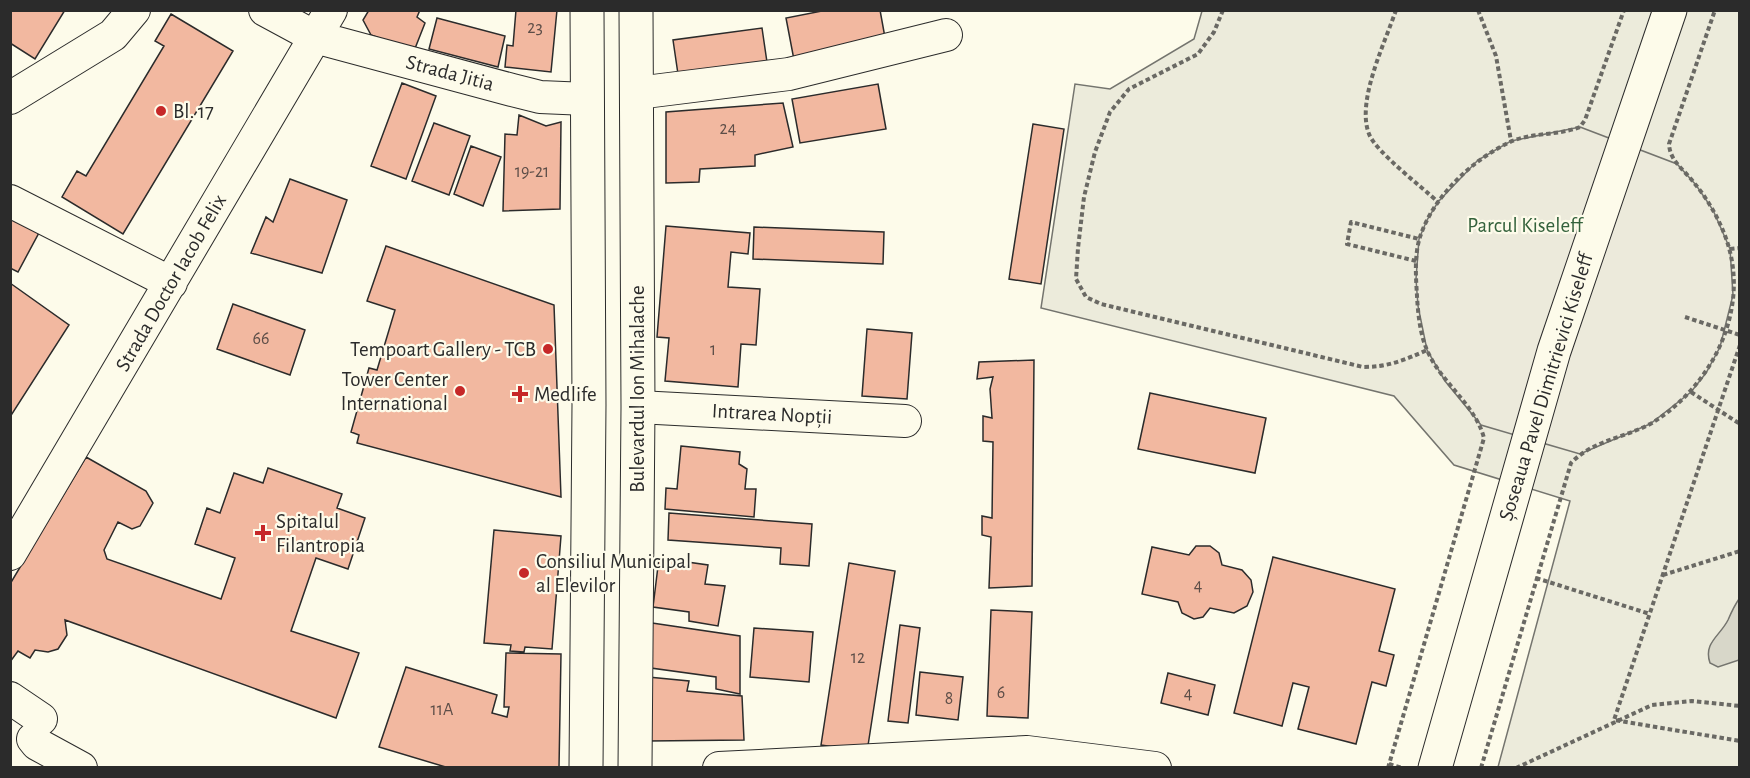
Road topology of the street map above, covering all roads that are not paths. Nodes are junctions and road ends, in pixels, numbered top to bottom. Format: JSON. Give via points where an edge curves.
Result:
{"nodes":[{"id":1,"x":134,"y":10,"type":"edge"},
{"id":2,"x":265,"y":10,"type":"edge"},
{"id":3,"x":331,"y":10,"type":"edge"},
{"id":4,"x":587,"y":10,"type":"edge"},
{"id":5,"x":636,"y":10,"type":"edge"},
{"id":6,"x":1670,"y":10,"type":"edge"},
{"id":7,"x":946,"y":35,"type":"dead end"},
{"id":8,"x":315,"y":37,"type":"junction"},
{"id":9,"x":637,"y":93,"type":"junction"},
{"id":10,"x":12,"y":94,"type":"edge"},
{"id":11,"x":587,"y":99,"type":"junction"},
{"id":12,"x":10,"y":201,"type":"edge"},
{"id":13,"x":171,"y":283,"type":"junction"},
{"id":14,"x":638,"y":406,"type":"junction"},
{"id":15,"x":905,"y":421,"type":"dead end"},
{"id":16,"x":15,"y":536,"type":"edge"},
{"id":17,"x":10,"y":698,"type":"edge"},
{"id":18,"x":81,"y":768,"type":"edge"},
{"id":19,"x":586,"y":768,"type":"edge"},
{"id":20,"x":635,"y":768,"type":"edge"},
{"id":21,"x":719,"y":768,"type":"edge"},
{"id":22,"x":1155,"y":768,"type":"edge"},
{"id":23,"x":1435,"y":768,"type":"edge"}],
"edges":[{"from":1,"to":10,"type":"street","via":[[113,35]]},
{"from":2,"to":8,"type":"street","name":"Strada Jitia"},
{"from":3,"to":8,"type":"street","name":"Strada Doctor Iacob Felix"},
{"from":4,"to":11,"type":"main road"},
{"from":5,"to":9,"type":"main road","name":"Bulevardul Ion Mihalache"},
{"from":6,"to":23,"type":"main road","name":"Șoseaua Pavel Dimitrievici Kiseleff","via":[[1554,351]]},
{"from":7,"to":9,"type":"street","via":[[789,75]]},
{"from":8,"to":11,"type":"street","name":"Strada Jitia","via":[[540,97]]},
{"from":8,"to":13,"type":"street","name":"Strada Doctor Iacob Felix"},
{"from":9,"to":14,"type":"main road","name":"Bulevardul Ion Mihalache"},
{"from":11,"to":19,"type":"main road"},
{"from":12,"to":13,"type":"street"},
{"from":13,"to":16,"type":"street","name":"Strada Doctor Iacob Felix"},
{"from":14,"to":15,"type":"street","name":"Intrarea Nopții"},
{"from":14,"to":20,"type":"main road","name":"Bulevardul Ion Mihalache"},
{"from":17,"to":18,"type":"street","via":[[37,729],[37,744]]},
{"from":21,"to":22,"type":"street","via":[[1027,752]]}]}
